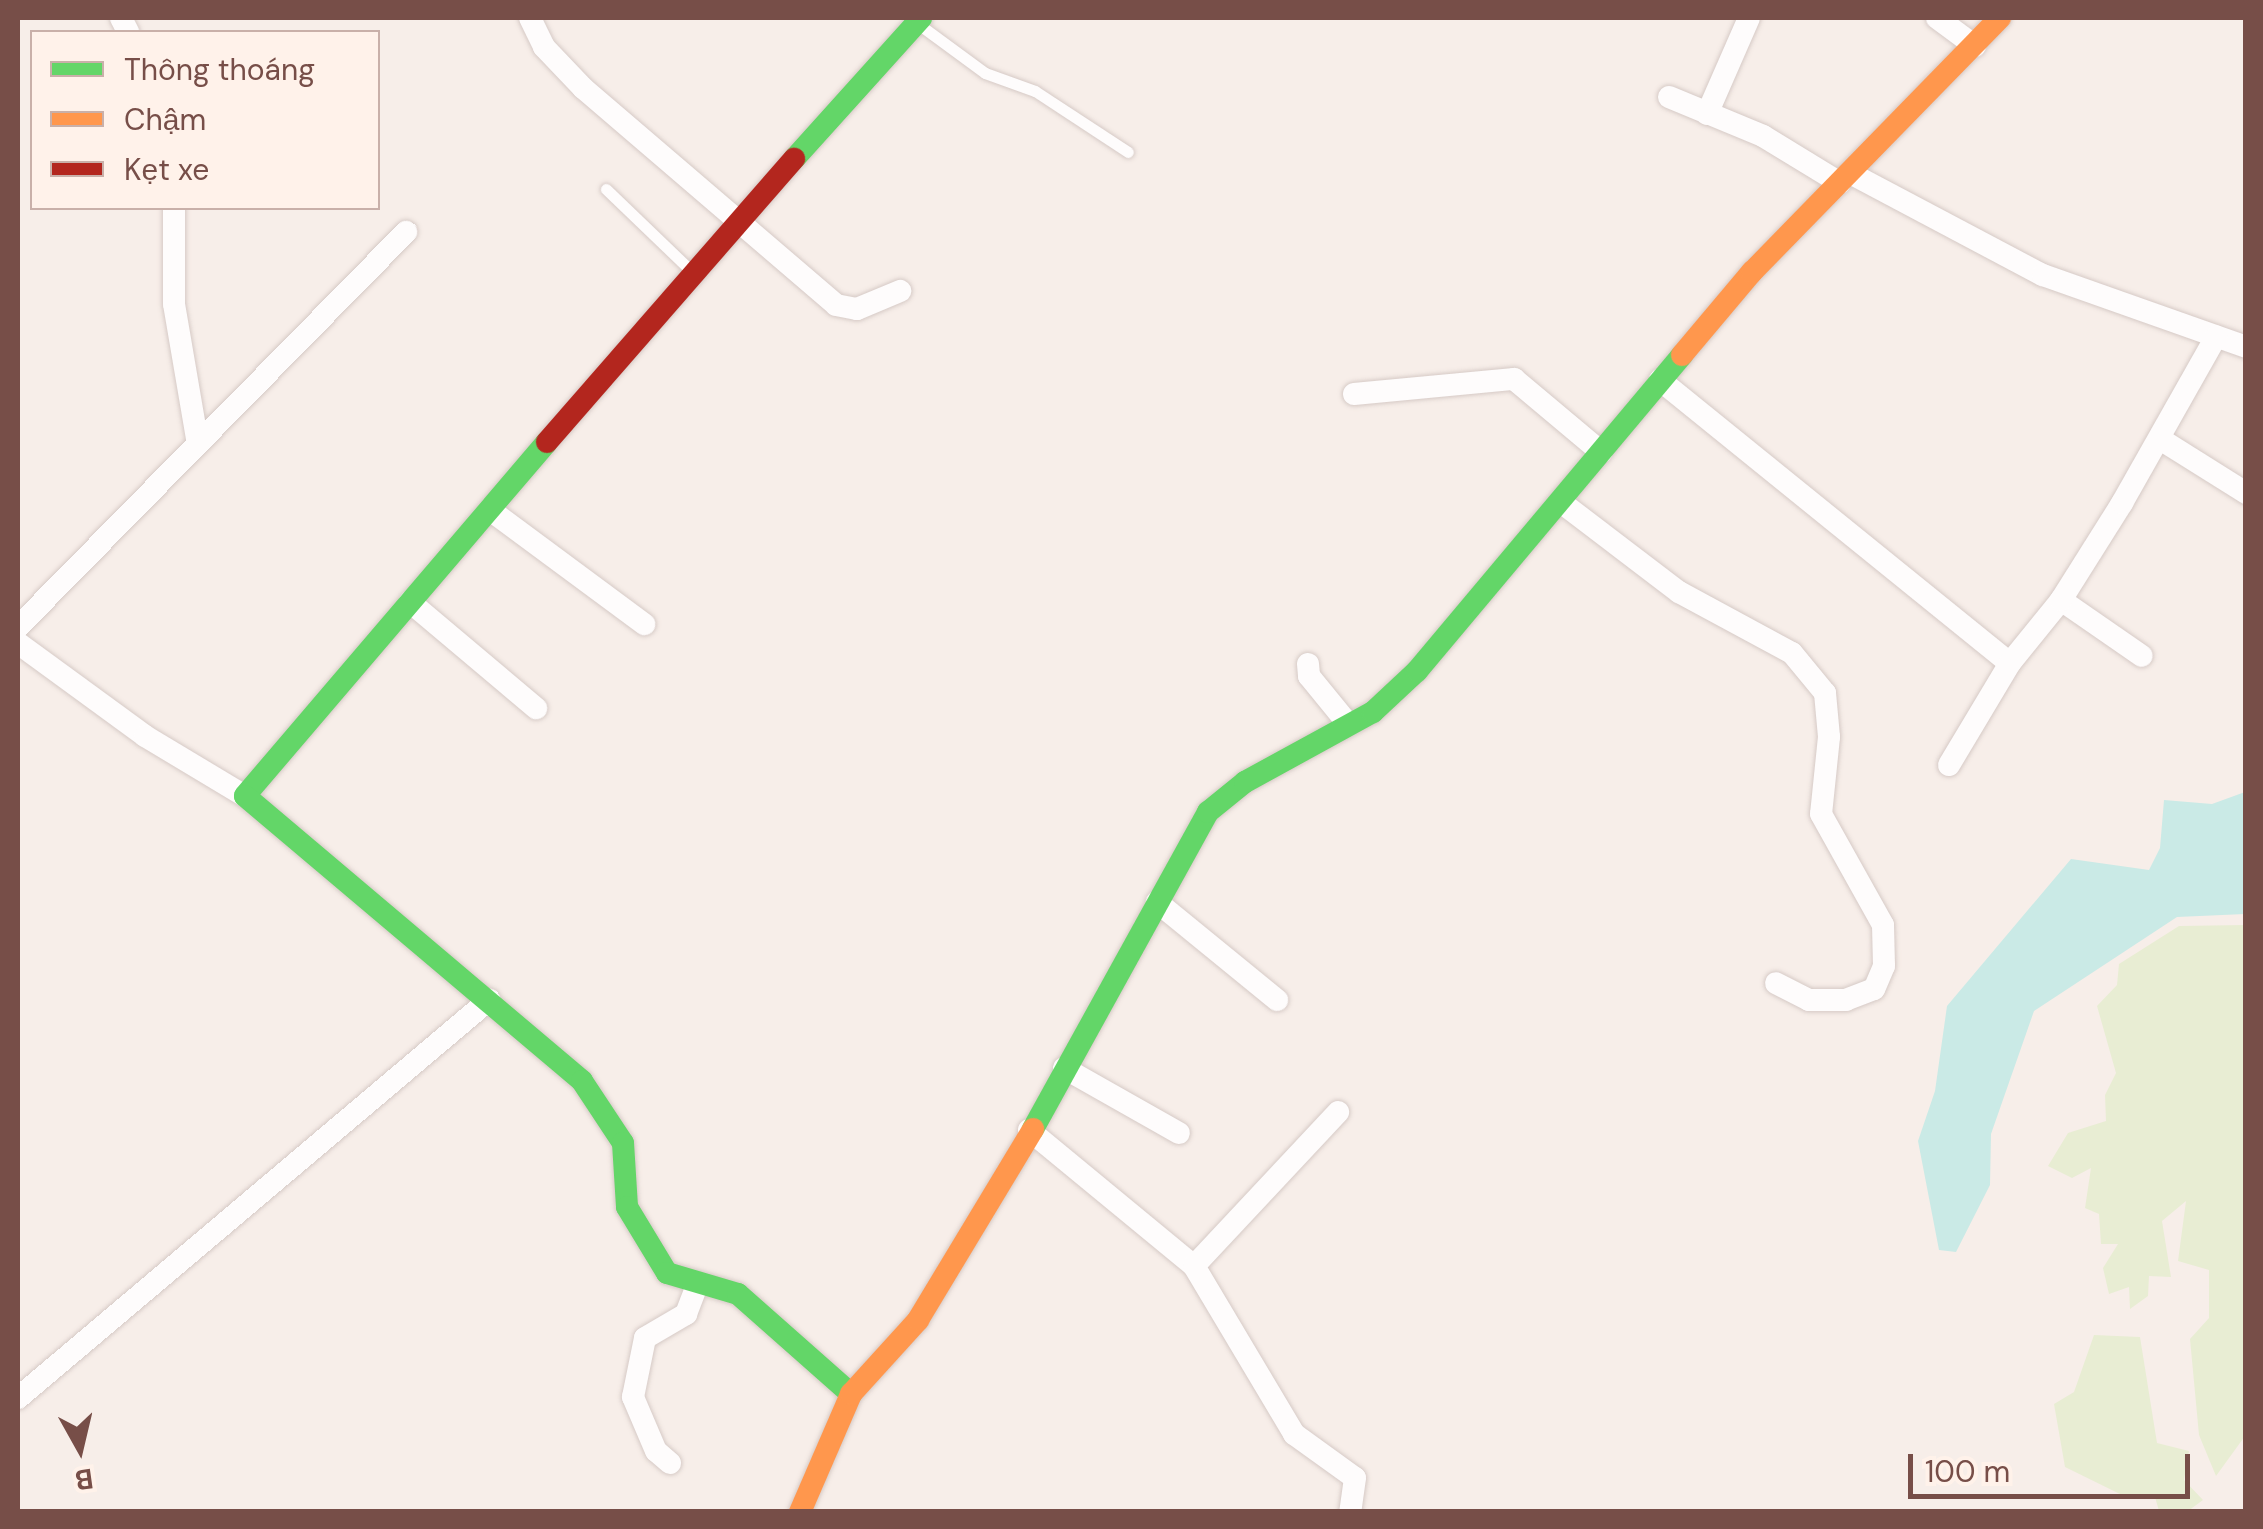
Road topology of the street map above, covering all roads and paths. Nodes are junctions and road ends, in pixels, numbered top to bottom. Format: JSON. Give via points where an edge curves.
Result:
{"nodes":[{"id":1,"x":530,"y":18,"type":"edge"},
{"id":2,"x":1748,"y":18,"type":"edge"},
{"id":3,"x":1937,"y":18,"type":"edge"},
{"id":4,"x":2000,"y":18,"type":"edge"},
{"id":5,"x":919,"y":20,"type":"edge"},
{"id":6,"x":1975,"y":46,"type":"junction"},
{"id":7,"x":1669,"y":97,"type":"dead end"},
{"id":8,"x":1707,"y":114,"type":"junction"},
{"id":9,"x":1128,"y":152,"type":"dead end"},
{"id":10,"x":1845,"y":178,"type":"junction"},
{"id":11,"x":606,"y":188,"type":"dead end"},
{"id":12,"x":174,"y":210,"type":"edge"},
{"id":13,"x":736,"y":222,"type":"junction"},
{"id":14,"x":406,"y":232,"type":"dead end"},
{"id":15,"x":692,"y":272,"type":"junction"},
{"id":16,"x":900,"y":291,"type":"dead end"},
{"id":17,"x":2216,"y":337,"type":"junction"},
{"id":18,"x":2246,"y":347,"type":"edge"},
{"id":19,"x":1660,"y":380,"type":"junction"},
{"id":20,"x":1354,"y":394,"type":"dead end"},
{"id":21,"x":197,"y":438,"type":"junction"},
{"id":22,"x":2160,"y":439,"type":"junction"},
{"id":23,"x":1601,"y":452,"type":"junction"},
{"id":24,"x":2246,"y":493,"type":"edge"},
{"id":25,"x":1562,"y":503,"type":"junction"},
{"id":26,"x":490,"y":510,"type":"junction"},
{"id":27,"x":2061,"y":600,"type":"junction"},
{"id":28,"x":410,"y":602,"type":"junction"},
{"id":29,"x":644,"y":624,"type":"dead end"},
{"id":30,"x":18,"y":627,"type":"edge"},
{"id":31,"x":18,"y":644,"type":"edge"},
{"id":32,"x":2142,"y":656,"type":"dead end"},
{"id":33,"x":2010,"y":663,"type":"junction"},
{"id":34,"x":1308,"y":664,"type":"dead end"},
{"id":35,"x":536,"y":708,"type":"dead end"},
{"id":36,"x":1349,"y":725,"type":"junction"},
{"id":37,"x":1949,"y":765,"type":"dead end"},
{"id":38,"x":245,"y":796,"type":"junction"},
{"id":39,"x":1158,"y":902,"type":"junction"},
{"id":40,"x":1776,"y":982,"type":"dead end"},
{"id":41,"x":489,"y":1000,"type":"junction"},
{"id":42,"x":1277,"y":1000,"type":"dead end"},
{"id":43,"x":1064,"y":1068,"type":"junction"},
{"id":44,"x":1338,"y":1112,"type":"dead end"},
{"id":45,"x":1029,"y":1130,"type":"junction"},
{"id":46,"x":1179,"y":1133,"type":"dead end"},
{"id":47,"x":1194,"y":1266,"type":"junction"},
{"id":48,"x":687,"y":1282,"type":"junction"},
{"id":49,"x":851,"y":1394,"type":"junction"},
{"id":50,"x":18,"y":1398,"type":"edge"},
{"id":51,"x":670,"y":1463,"type":"dead end"},
{"id":52,"x":800,"y":1512,"type":"edge"},
{"id":53,"x":1350,"y":1512,"type":"edge"}],
"edges":[{"from":1,"to":13,"type":"street","via":[[544,47],[573,78]]},
{"from":2,"to":8,"type":"street"},
{"from":3,"to":6,"type":"street"},
{"from":4,"to":6,"type":"street"},
{"from":5,"to":9,"type":"lane","via":[[986,73],[1035,91]]},
{"from":5,"to":13,"type":"street"},
{"from":6,"to":10,"type":"street"},
{"from":7,"to":8,"type":"street"},
{"from":8,"to":10,"type":"street"},
{"from":10,"to":17,"type":"street","via":[[2043,275]]},
{"from":10,"to":19,"type":"street","via":[[1752,272]]},
{"from":11,"to":15,"type":"lane"},
{"from":12,"to":21,"type":"street","via":[[174,304]]},
{"from":13,"to":15,"type":"street"},
{"from":13,"to":16,"type":"street","via":[[844,308]]},
{"from":14,"to":21,"type":"street"},
{"from":15,"to":26,"type":"street"},
{"from":17,"to":18,"type":"street"},
{"from":17,"to":22,"type":"street"},
{"from":19,"to":23,"type":"street"},
{"from":19,"to":33,"type":"street"},
{"from":20,"to":23,"type":"street","via":[[1514,379]]},
{"from":21,"to":30,"type":"street"},
{"from":22,"to":24,"type":"street"},
{"from":22,"to":27,"type":"street"},
{"from":23,"to":25,"type":"street"},
{"from":25,"to":36,"type":"street","via":[[1417,671]]},
{"from":25,"to":40,"type":"street","via":[[1679,592],[1792,652],[1825,693],[1830,737],[1821,814],[1882,926],[1884,966],[1874,989],[1846,1000],[1809,1000]]},
{"from":26,"to":28,"type":"street"},
{"from":26,"to":29,"type":"street"},
{"from":27,"to":32,"type":"street"},
{"from":27,"to":33,"type":"street"},
{"from":28,"to":35,"type":"street"},
{"from":28,"to":38,"type":"street"},
{"from":31,"to":38,"type":"street","via":[[145,736]]},
{"from":33,"to":37,"type":"street"},
{"from":34,"to":36,"type":"street","via":[[1309,676]]},
{"from":36,"to":39,"type":"street","via":[[1245,782],[1208,812]]},
{"from":38,"to":41,"type":"street"},
{"from":39,"to":42,"type":"street"},
{"from":39,"to":43,"type":"street"},
{"from":41,"to":48,"type":"street","via":[[582,1081],[623,1143],[626,1207],[634,1226]]},
{"from":41,"to":50,"type":"street"},
{"from":43,"to":45,"type":"street"},
{"from":43,"to":46,"type":"street"},
{"from":44,"to":47,"type":"street"},
{"from":45,"to":47,"type":"street"},
{"from":45,"to":49,"type":"street","via":[[918,1320]]},
{"from":47,"to":53,"type":"street","via":[[1294,1434],[1355,1478]]},
{"from":48,"to":49,"type":"street","via":[[738,1294]]},
{"from":48,"to":51,"type":"street","via":[[686,1314],[645,1338],[633,1397],[656,1451]]},
{"from":49,"to":52,"type":"street"}]}
